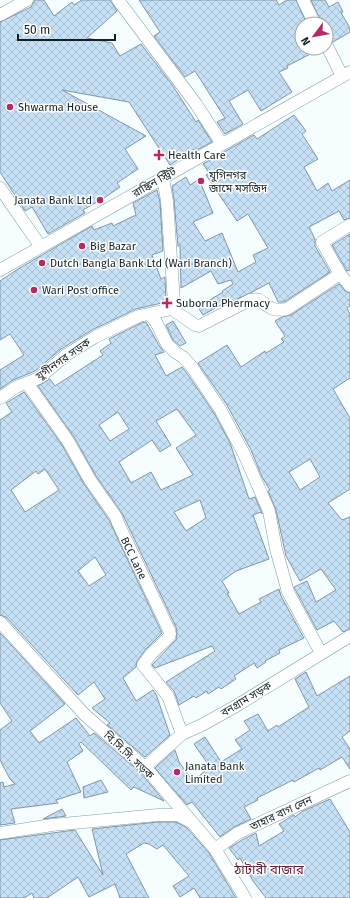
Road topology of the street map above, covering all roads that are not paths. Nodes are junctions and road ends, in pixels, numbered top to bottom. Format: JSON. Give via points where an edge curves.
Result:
{"nodes":[{"id":1,"x":27,"y":0,"type":"edge"},
{"id":2,"x":118,"y":0,"type":"edge"},
{"id":3,"x":303,"y":0,"type":"edge"},
{"id":4,"x":0,"y":15,"type":"edge"},
{"id":5,"x":311,"y":16,"type":"edge"},
{"id":6,"x":334,"y":56,"type":"edge"},
{"id":7,"x":346,"y":74,"type":"edge"},
{"id":8,"x":222,"y":144,"type":"junction"},
{"id":9,"x":163,"y":178,"type":"junction"},
{"id":10,"x":0,"y":188,"type":"edge"},
{"id":11,"x":350,"y":225,"type":"edge"},
{"id":12,"x":41,"y":247,"type":"junction"},
{"id":13,"x":0,"y":270,"type":"edge"},
{"id":14,"x":340,"y":274,"type":"junction"},
{"id":15,"x":350,"y":286,"type":"edge"},
{"id":16,"x":172,"y":309,"type":"junction"},
{"id":17,"x":149,"y":314,"type":"junction"},
{"id":18,"x":27,"y":383,"type":"junction"},
{"id":19,"x":0,"y":398,"type":"edge"},
{"id":20,"x":0,"y":622,"type":"edge"},
{"id":21,"x":350,"y":636,"type":"edge"},
{"id":22,"x":321,"y":653,"type":"junction"},
{"id":23,"x":182,"y":734,"type":"junction"},
{"id":24,"x":145,"y":767,"type":"junction"},
{"id":25,"x":350,"y":781,"type":"edge"},
{"id":26,"x":192,"y":823,"type":"junction"},
{"id":27,"x":0,"y":833,"type":"edge"},
{"id":28,"x":215,"y":849,"type":"junction"},
{"id":29,"x":245,"y":898,"type":"edge"}],
"edges":[{"from":1,"to":4,"type":"street"},
{"from":2,"to":8,"type":"street","via":[[196,104]]},
{"from":3,"to":5,"type":"street"},
{"from":6,"to":7,"type":"street"},
{"from":7,"to":8,"type":"street","name":"রাঙ্কিন স্ট্রিট"},
{"from":8,"to":9,"type":"street","name":"রাঙ্কিন স্ট্রিট"},
{"from":9,"to":12,"type":"street","name":"রাঙ্কিন স্ট্রিট"},
{"from":9,"to":16,"type":"street","via":[[174,302]]},
{"from":10,"to":12,"type":"street"},
{"from":11,"to":14,"type":"street","via":[[322,242]]},
{"from":12,"to":13,"type":"street","name":"রাঙ্কিন স্ট্রিট"},
{"from":14,"to":15,"type":"street"},
{"from":14,"to":16,"type":"street","via":[[287,309],[278,310],[261,300],[250,300],[199,326]]},
{"from":16,"to":17,"type":"street","name":"যুগীনগর সড়ক"},
{"from":17,"to":18,"type":"street","name":"যুগীনগর সড়ক","via":[[139,316],[95,337],[66,355],[39,378]]},
{"from":17,"to":22,"type":"street","via":[[155,320],[167,344],[192,367],[220,409],[244,454],[269,511],[288,592]]},
{"from":18,"to":19,"type":"street","name":"যুগীনগর সড়ক"},
{"from":18,"to":23,"type":"street","name":"BCC Lane","via":[[68,441],[90,480],[116,517],[169,630],[169,637],[151,654],[144,665],[168,696]]},
{"from":20,"to":24,"type":"street","name":"বি.সি.সি. সড়ক","via":[[85,716]]},
{"from":21,"to":22,"type":"street","name":"বনগ্রাম সড়ক"},
{"from":22,"to":23,"type":"street","name":"বনগ্রাম সড়ক","via":[[236,706]]},
{"from":23,"to":24,"type":"street","name":"বনগ্রাম সড়ক"},
{"from":24,"to":26,"type":"street","name":"বি.সি.সি. সড়ক"},
{"from":25,"to":28,"type":"street","name":"তাহার বাগ লেন","via":[[238,833]]},
{"from":26,"to":27,"type":"street","via":[[178,816],[158,815],[52,825]]},
{"from":26,"to":28,"type":"street","name":"বি.সি.সি. সড়ক"},
{"from":28,"to":29,"type":"street","name":"বি.সি.সি. সড়ক"}]}
